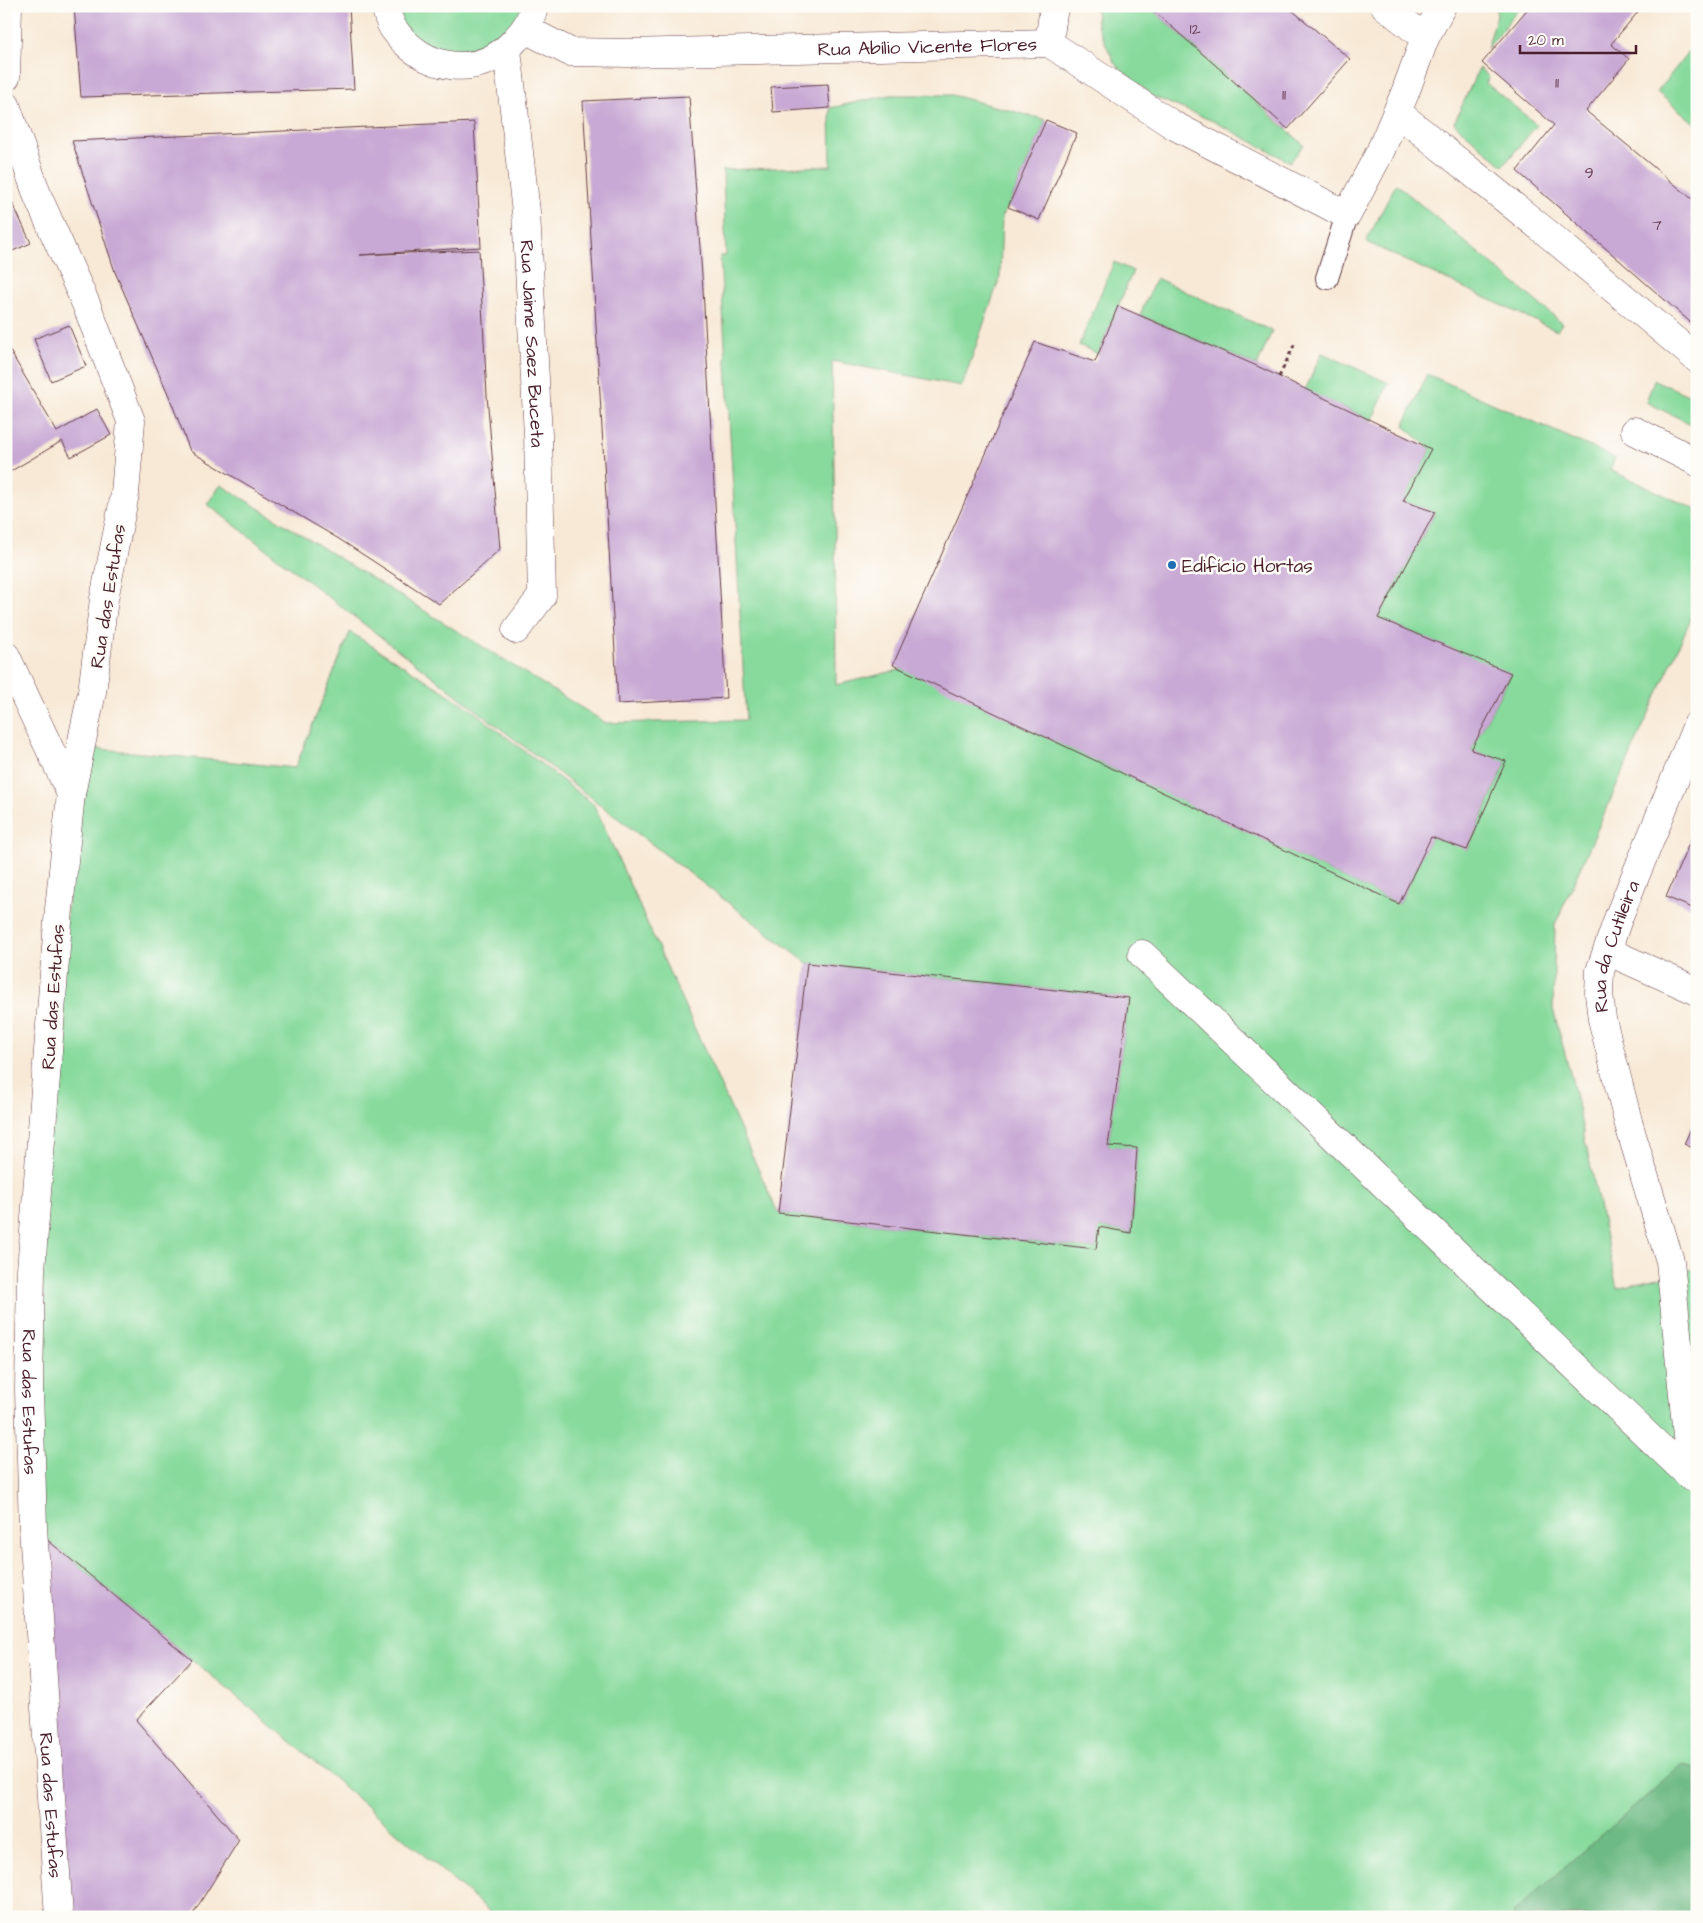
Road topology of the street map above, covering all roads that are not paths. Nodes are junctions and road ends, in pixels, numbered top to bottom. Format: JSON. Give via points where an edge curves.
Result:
{"nodes":[{"id":1,"x":8,"y":6,"type":"edge"},
{"id":2,"x":385,"y":6,"type":"edge"},
{"id":3,"x":1054,"y":6,"type":"edge"},
{"id":4,"x":1385,"y":6,"type":"edge"},
{"id":5,"x":1442,"y":6,"type":"edge"},
{"id":6,"x":530,"y":18,"type":"edge"},
{"id":7,"x":1425,"y":38,"type":"junction"},
{"id":8,"x":1049,"y":43,"type":"junction"},
{"id":9,"x":507,"y":50,"type":"junction"},
{"id":10,"x":6,"y":77,"type":"edge"},
{"id":11,"x":6,"y":105,"type":"edge"},
{"id":12,"x":1397,"y":112,"type":"junction"},
{"id":13,"x":1347,"y":215,"type":"junction"},
{"id":14,"x":1327,"y":278,"type":"dead end"},
{"id":15,"x":1697,"y":358,"type":"edge"},
{"id":16,"x":1635,"y":431,"type":"dead end"},
{"id":17,"x":1697,"y":462,"type":"edge"},
{"id":18,"x":516,"y":630,"type":"dead end"},
{"id":19,"x":6,"y":656,"type":"edge"},
{"id":20,"x":1695,"y":734,"type":"edge"},
{"id":21,"x":71,"y":794,"type":"junction"},
{"id":22,"x":1607,"y":951,"type":"junction"},
{"id":23,"x":1142,"y":954,"type":"dead end"},
{"id":24,"x":1697,"y":991,"type":"edge"},
{"id":25,"x":59,"y":1917,"type":"edge"}],
"edges":[{"from":1,"to":10,"type":"street"},
{"from":2,"to":9,"type":"street","name":"Rua Abílio Vicente Flores","via":[[392,26],[408,47],[431,61],[458,66],[475,64]]},
{"from":3,"to":8,"type":"street"},
{"from":4,"to":7,"type":"street"},
{"from":5,"to":7,"type":"street"},
{"from":6,"to":8,"type":"street","name":"Rua Abílio Vicente Flores","via":[[570,52]]},
{"from":6,"to":9,"type":"street","name":"Rua Abílio Vicente Flores"},
{"from":7,"to":12,"type":"street"},
{"from":8,"to":13,"type":"street","name":"Rua Abílio Vicente Flores","via":[[1174,125]]},
{"from":9,"to":18,"type":"street","name":"Rua Jaime Saez Buceta","via":[[526,212],[538,435],[542,596]]},
{"from":11,"to":21,"type":"street","name":"Rua das Estufas","via":[[38,196],[86,304],[131,421],[125,494],[104,599],[92,692]]},
{"from":12,"to":13,"type":"street"},
{"from":12,"to":15,"type":"street"},
{"from":13,"to":14,"type":"lane"},
{"from":16,"to":17,"type":"street"},
{"from":19,"to":21,"type":"street"},
{"from":20,"to":22,"type":"street","name":"Rua da Cutileira"},
{"from":21,"to":25,"type":"street","name":"Rua das Estufas","via":[[31,1270],[29,1390],[33,1528]]},
{"from":22,"to":23,"type":"street","name":"Rua da Cutileira","via":[[1600,971],[1602,1019],[1629,1125],[1670,1261],[1691,1477]]},
{"from":22,"to":24,"type":"street"}]}
